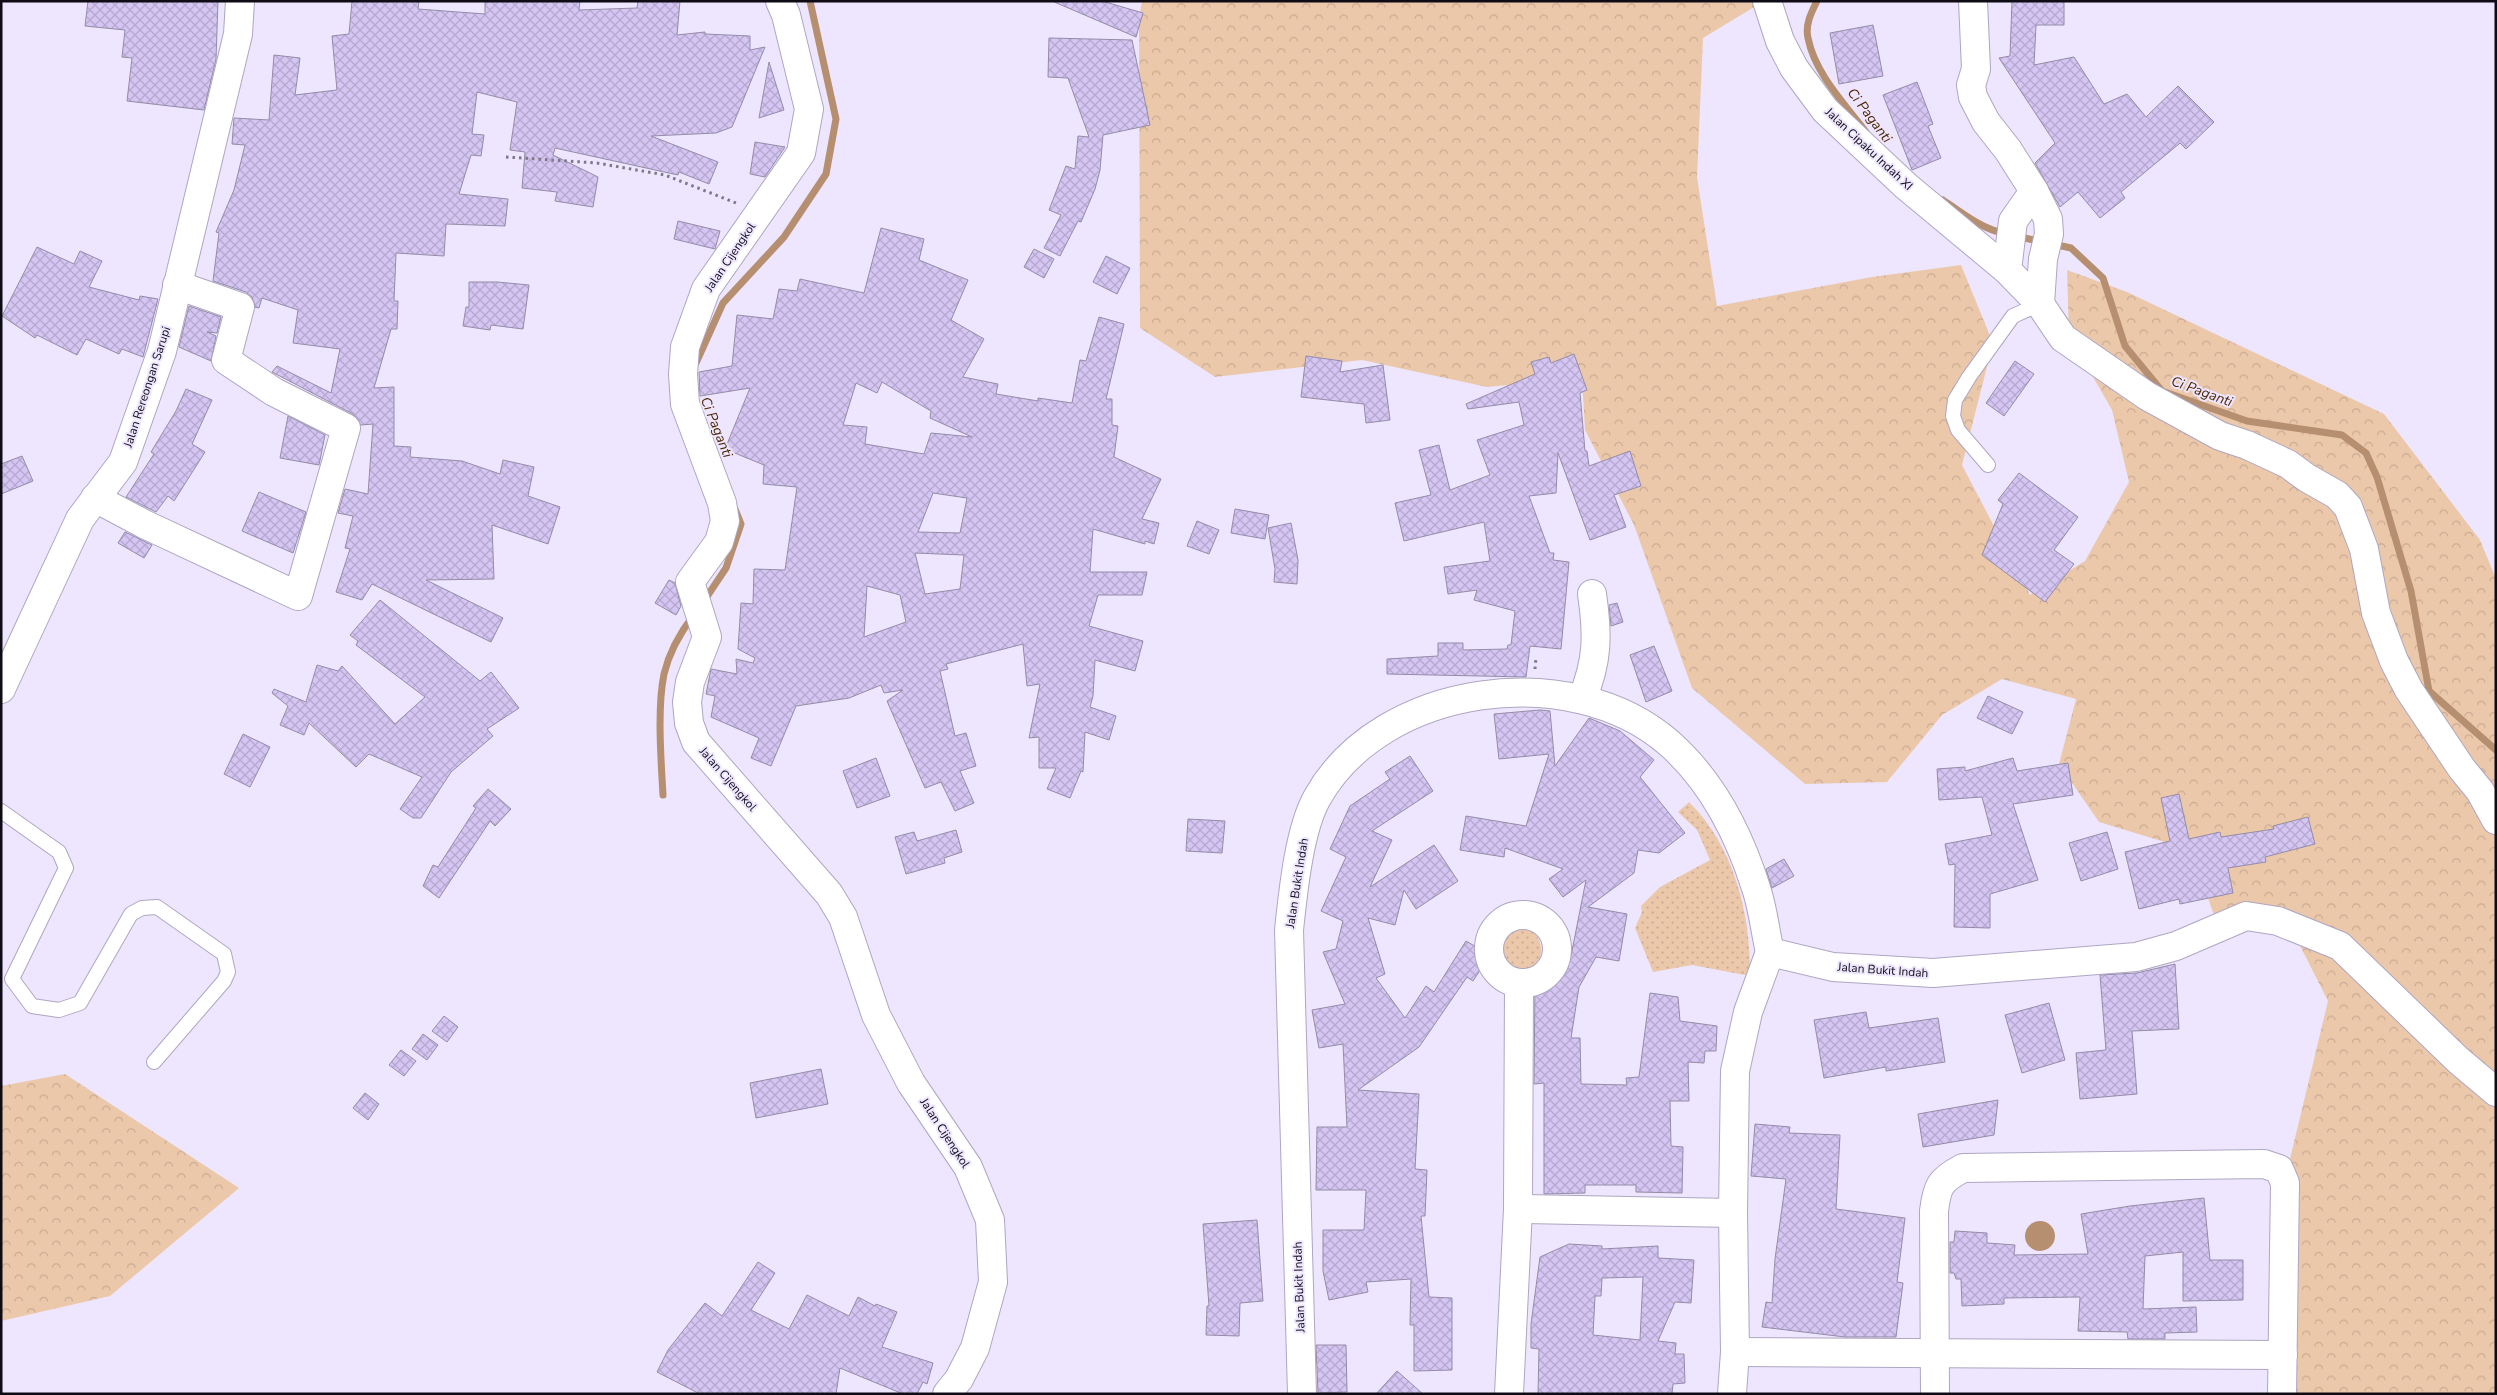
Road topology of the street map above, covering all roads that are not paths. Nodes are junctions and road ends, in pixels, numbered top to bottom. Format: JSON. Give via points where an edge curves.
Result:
{"nodes":[{"id":1,"x":240,"y":1,"type":"edge"},
{"id":2,"x":780,"y":1,"type":"edge"},
{"id":3,"x":1973,"y":1,"type":"edge"},
{"id":4,"x":1774,"y":5,"type":"edge"},
{"id":5,"x":2026,"y":202,"type":"junction"},
{"id":6,"x":2007,"y":259,"type":"junction"},
{"id":7,"x":177,"y":285,"type":"junction"},
{"id":8,"x":2040,"y":304,"type":"junction"},
{"id":9,"x":1988,"y":465,"type":"dead end"},
{"id":10,"x":95,"y":498,"type":"junction"},
{"id":11,"x":1592,"y":594,"type":"dead end"},
{"id":12,"x":1,"y":689,"type":"edge"},
{"id":13,"x":1582,"y":699,"type":"junction"},
{"id":14,"x":1,"y":811,"type":"edge"},
{"id":15,"x":2496,"y":820,"type":"edge"},
{"id":16,"x":1770,"y":952,"type":"junction"},
{"id":17,"x":1519,"y":983,"type":"dead end"},
{"id":18,"x":154,"y":1062,"type":"dead end"},
{"id":19,"x":2496,"y":1092,"type":"edge"},
{"id":20,"x":1518,"y":1209,"type":"junction"},
{"id":21,"x":1733,"y":1213,"type":"junction"},
{"id":22,"x":1735,"y":1352,"type":"junction"},
{"id":23,"x":1935,"y":1353,"type":"junction"},
{"id":24,"x":2283,"y":1355,"type":"junction"},
{"id":25,"x":947,"y":1394,"type":"edge"},
{"id":26,"x":1302,"y":1394,"type":"edge"},
{"id":27,"x":1509,"y":1394,"type":"edge"},
{"id":28,"x":1732,"y":1394,"type":"edge"},
{"id":29,"x":1935,"y":1394,"type":"edge"},
{"id":30,"x":2282,"y":1394,"type":"edge"}],
"edges":[{"from":1,"to":7,"type":"street","name":"Jalan Rereongan Sarupi","via":[[238,34]]},
{"from":2,"to":25,"type":"street","name":"Jalan Cijengkol","via":[[809,109],[801,153],[706,290],[685,347],[684,404],[722,503],[724,521],[719,542],[690,582],[707,637],[690,682],[687,702],[689,723],[696,742],[829,894],[843,917],[876,1015],[911,1082],[968,1167],[990,1220],[992,1282],[974,1348],[959,1379]]},
{"from":3,"to":5,"type":"street","via":[[1976,69],[1971,85],[1973,97],[1986,122],[2008,150]]},
{"from":4,"to":6,"type":"street","name":"Jalan Cipaku Indah XI","via":[[1780,41],[1794,68],[1826,110],[1906,186]]},
{"from":5,"to":6,"type":"street","via":[[2012,221]]},
{"from":5,"to":8,"type":"street","via":[[2048,220]]},
{"from":6,"to":8,"type":"street","name":"Jalan Cipaku Indah XI"},
{"from":7,"to":10,"type":"street","name":"Jalan Rereongan Sarupi","via":[[162,351],[123,462]]},
{"from":7,"to":10,"type":"street","via":[[240,307],[226,360],[274,392],[346,428],[298,596]]},
{"from":8,"to":9,"type":"lane","via":[[2013,316],[1955,400],[1953,416],[1958,430]]},
{"from":8,"to":15,"type":"street","name":"Jalan Cipaku Indah XI","via":[[2063,338],[2147,396],[2220,436],[2288,464],[2330,491],[2348,507],[2364,548],[2376,613],[2394,661]]},
{"from":10,"to":12,"type":"street","name":"Jalan Rereongan Sarupi","via":[[80,519]]},
{"from":11,"to":13,"type":"street","via":[[1597,630],[1592,676]]},
{"from":13,"to":16,"type":"street","name":"Jalan Bukit Indah","via":[[1650,729],[1669,744],[1711,791],[1727,816],[1757,889]]},
{"from":13,"to":26,"type":"street","name":"Jalan Bukit Indah","via":[[1534,692],[1475,696],[1433,706],[1387,726],[1356,749],[1334,772],[1316,799],[1297,866],[1289,930]]},
{"from":14,"to":18,"type":"lane","via":[[59,852],[66,868],[12,979],[32,1006],[59,1010],[80,1003],[131,914],[142,908],[157,907],[224,954],[228,972],[224,981]]},
{"from":16,"to":19,"type":"street","name":"Jalan Bukit Indah","via":[[1833,967],[1933,973],[2136,958],[2176,946],[2246,916],[2278,921],[2340,946],[2458,1060]]},
{"from":16,"to":21,"type":"street","via":[[1748,1012],[1735,1071]]},
{"from":17,"to":20,"type":"street"},
{"from":20,"to":21,"type":"street"},
{"from":20,"to":27,"type":"street"},
{"from":21,"to":22,"type":"street"},
{"from":22,"to":23,"type":"street"},
{"from":22,"to":28,"type":"street"},
{"from":23,"to":24,"type":"street"},
{"from":23,"to":24,"type":"street","via":[[1934,1211],[1936,1191],[1946,1177],[1963,1168],[2264,1164],[2279,1169],[2285,1183]]},
{"from":23,"to":29,"type":"street"},
{"from":24,"to":30,"type":"street"}]}
